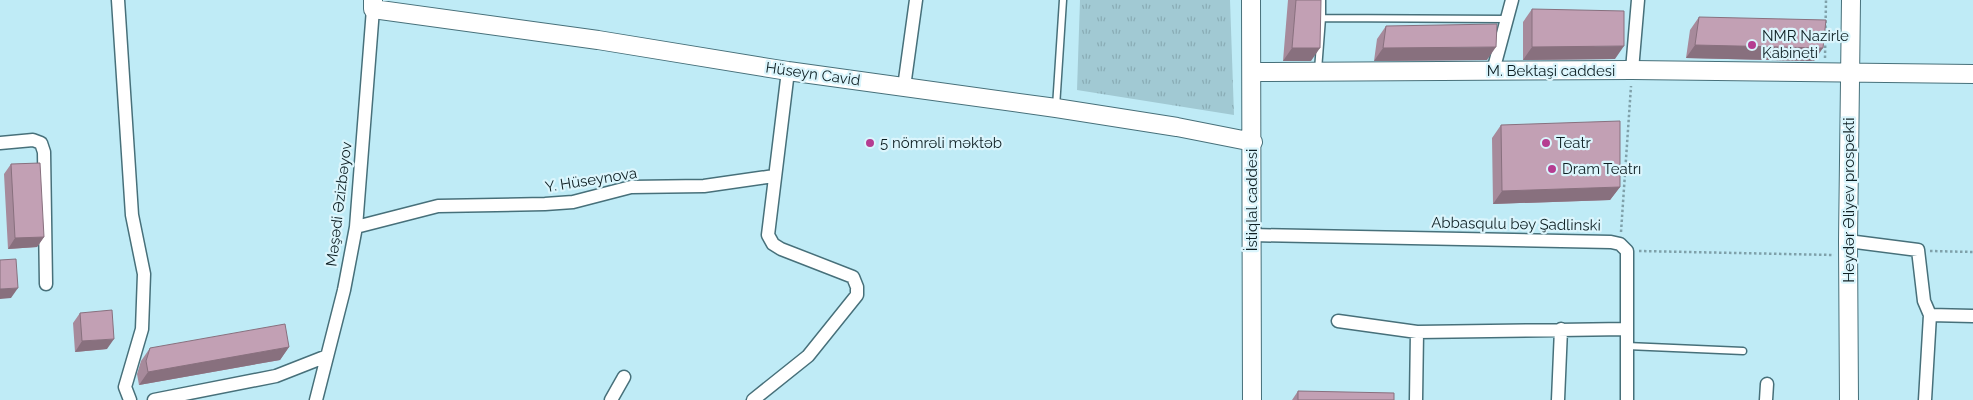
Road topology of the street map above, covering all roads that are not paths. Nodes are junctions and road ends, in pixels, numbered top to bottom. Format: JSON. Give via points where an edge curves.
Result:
{"nodes":[{"id":1,"x":118,"y":0,"type":"edge"},
{"id":2,"x":916,"y":0,"type":"edge"},
{"id":3,"x":1063,"y":0,"type":"edge"},
{"id":4,"x":1251,"y":0,"type":"edge"},
{"id":5,"x":1322,"y":0,"type":"edge"},
{"id":6,"x":1512,"y":0,"type":"edge"},
{"id":7,"x":1638,"y":0,"type":"edge"},
{"id":8,"x":1851,"y":0,"type":"edge"},
{"id":9,"x":373,"y":4,"type":"edge"},
{"id":10,"x":1322,"y":18,"type":"junction"},
{"id":11,"x":1506,"y":19,"type":"junction"},
{"id":12,"x":1632,"y":70,"type":"junction"},
{"id":13,"x":788,"y":71,"type":"junction"},
{"id":14,"x":1318,"y":71,"type":"junction"},
{"id":15,"x":1493,"y":71,"type":"junction"},
{"id":16,"x":1849,"y":71,"type":"junction"},
{"id":17,"x":1252,"y":72,"type":"junction"},
{"id":18,"x":1973,"y":74,"type":"edge"},
{"id":19,"x":904,"y":87,"type":"junction"},
{"id":20,"x":1056,"y":108,"type":"junction"},
{"id":21,"x":1252,"y":142,"type":"junction"},
{"id":22,"x":0,"y":143,"type":"edge"},
{"id":23,"x":774,"y":176,"type":"junction"},
{"id":24,"x":356,"y":227,"type":"junction"},
{"id":25,"x":1252,"y":235,"type":"junction"},
{"id":26,"x":1848,"y":248,"type":"junction"},
{"id":27,"x":46,"y":284,"type":"dead end"},
{"id":28,"x":1930,"y":315,"type":"junction"},
{"id":29,"x":1973,"y":316,"type":"edge"},
{"id":30,"x":1338,"y":321,"type":"dead end"},
{"id":31,"x":1560,"y":329,"type":"junction"},
{"id":32,"x":1626,"y":329,"type":"junction"},
{"id":33,"x":1417,"y":332,"type":"junction"},
{"id":34,"x":1627,"y":346,"type":"junction"},
{"id":35,"x":1743,"y":351,"type":"dead end"},
{"id":36,"x":327,"y":356,"type":"junction"},
{"id":37,"x":624,"y":377,"type":"dead end"},
{"id":38,"x":1767,"y":384,"type":"dead end"},
{"id":39,"x":130,"y":400,"type":"edge"},
{"id":40,"x":154,"y":400,"type":"edge"},
{"id":41,"x":316,"y":400,"type":"edge"},
{"id":42,"x":611,"y":400,"type":"edge"},
{"id":43,"x":753,"y":400,"type":"edge"},
{"id":44,"x":1252,"y":400,"type":"edge"},
{"id":45,"x":1416,"y":400,"type":"edge"},
{"id":46,"x":1558,"y":400,"type":"edge"},
{"id":47,"x":1627,"y":400,"type":"edge"},
{"id":48,"x":1766,"y":400,"type":"edge"},
{"id":49,"x":1849,"y":400,"type":"edge"},
{"id":50,"x":1925,"y":400,"type":"edge"}],
"edges":[{"from":1,"to":39,"type":"street","via":[[132,215],[144,274],[142,329],[125,387]]},
{"from":2,"to":19,"type":"street"},
{"from":3,"to":20,"type":"lane"},
{"from":4,"to":17,"type":"main road","name":"İstiqlal caddesi"},
{"from":5,"to":10,"type":"lane"},
{"from":6,"to":11,"type":"street"},
{"from":7,"to":12,"type":"street"},
{"from":8,"to":16,"type":"main road","name":"Heydər Əliyev prospekti"},
{"from":9,"to":13,"type":"main road","name":"Hüseyn Cavid"},
{"from":9,"to":24,"type":"street","name":"Məşədi Əzizbəyov"},
{"from":10,"to":11,"type":"lane"},
{"from":10,"to":14,"type":"lane"},
{"from":11,"to":15,"type":"street"},
{"from":12,"to":15,"type":"main road","name":"M. Bektaşi caddesi"},
{"from":12,"to":16,"type":"main road","name":"M. Bektaşi caddesi"},
{"from":13,"to":19,"type":"main road","name":"Hüseyn Cavid"},
{"from":13,"to":23,"type":"street"},
{"from":14,"to":15,"type":"main road","name":"M. Bektaşi caddesi"},
{"from":14,"to":17,"type":"main road","name":"M. Bektaşi caddesi"},
{"from":16,"to":18,"type":"main road","name":"M. Bektaşi caddesi"},
{"from":16,"to":26,"type":"main road","name":"Heydər Əliyev prospekti"},
{"from":17,"to":21,"type":"main road","name":"İstiqlal caddesi"},
{"from":19,"to":20,"type":"main road","name":"Hüseyn Cavid"},
{"from":20,"to":21,"type":"main road","name":"Hüseyn Cavid"},
{"from":21,"to":25,"type":"main road","name":"İstiqlal caddesi"},
{"from":22,"to":27,"type":"street","via":[[33,140],[40,143],[44,152]]},
{"from":23,"to":24,"type":"street","name":"Y. Hüseynova","via":[[704,186],[631,188],[573,202],[438,206]]},
{"from":23,"to":43,"type":"street","via":[[768,235],[773,244],[853,277],[857,295],[808,356]]},
{"from":24,"to":36,"type":"street","name":"Məşədi Əzizbəyov"},
{"from":25,"to":32,"type":"street","name":"Abbasqulu bəy Şadlinski","via":[[1601,242],[1624,248]]},
{"from":25,"to":44,"type":"main road","name":"İstiqlal caddesi"},
{"from":26,"to":28,"type":"street","via":[[1918,250],[1924,301]]},
{"from":26,"to":49,"type":"main road","name":"Heydər Əliyev prospekti"},
{"from":28,"to":29,"type":"street"},
{"from":28,"to":50,"type":"street"},
{"from":30,"to":33,"type":"street"},
{"from":31,"to":32,"type":"street"},
{"from":31,"to":33,"type":"street"},
{"from":31,"to":46,"type":"street"},
{"from":32,"to":34,"type":"street"},
{"from":33,"to":45,"type":"street"},
{"from":34,"to":35,"type":"lane"},
{"from":34,"to":47,"type":"street"},
{"from":36,"to":40,"type":"street","via":[[276,376]]},
{"from":36,"to":41,"type":"street","name":"Məşədi Əzizbəyov"},
{"from":37,"to":42,"type":"street"},
{"from":38,"to":48,"type":"street"}]}
